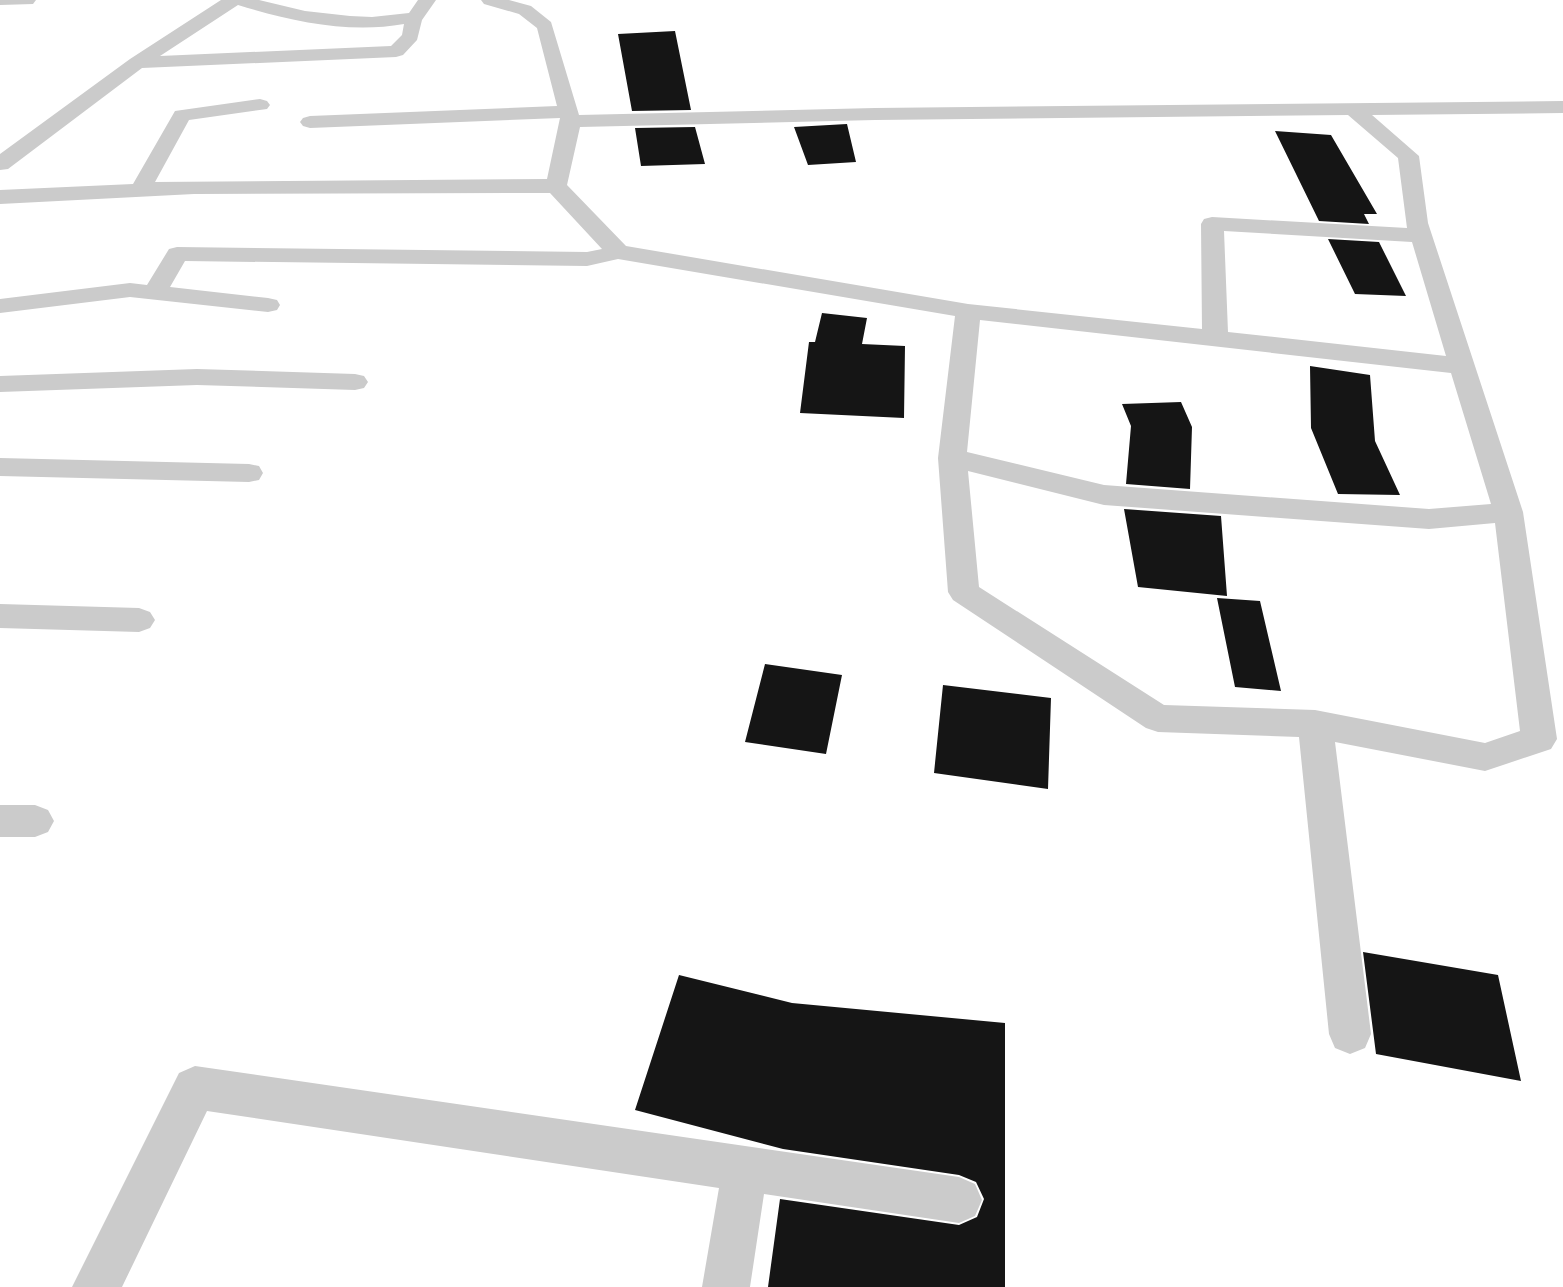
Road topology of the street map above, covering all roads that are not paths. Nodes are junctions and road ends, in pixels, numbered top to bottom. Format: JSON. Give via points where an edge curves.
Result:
{"nodes":[{"id":1,"x":0,"y":0,"type":"edge"},
{"id":2,"x":27,"y":0,"type":"edge"},
{"id":3,"x":233,"y":0,"type":"edge"},
{"id":4,"x":241,"y":0,"type":"edge"},
{"id":5,"x":427,"y":0,"type":"edge"},
{"id":6,"x":490,"y":0,"type":"edge"},
{"id":7,"x":415,"y":17,"type":"junction"},
{"id":8,"x":137,"y":63,"type":"junction"},
{"id":9,"x":260,"y":105,"type":"dead end"},
{"id":10,"x":1563,"y":107,"type":"edge"},
{"id":11,"x":1355,"y":111,"type":"junction"},
{"id":12,"x":569,"y":117,"type":"junction"},
{"id":13,"x":310,"y":122,"type":"dead end"},
{"id":14,"x":0,"y":164,"type":"edge"},
{"id":15,"x":556,"y":186,"type":"junction"},
{"id":16,"x":140,"y":190,"type":"junction"},
{"id":17,"x":0,"y":197,"type":"edge"},
{"id":18,"x":1421,"y":236,"type":"junction"},
{"id":19,"x":618,"y":252,"type":"junction"},
{"id":20,"x":154,"y":293,"type":"junction"},
{"id":21,"x":268,"y":305,"type":"dead end"},
{"id":22,"x":0,"y":306,"type":"edge"},
{"id":23,"x":968,"y":311,"type":"junction"},
{"id":24,"x":1215,"y":339,"type":"junction"},
{"id":25,"x":1463,"y":366,"type":"junction"},
{"id":26,"x":355,"y":382,"type":"dead end"},
{"id":27,"x":0,"y":384,"type":"edge"},
{"id":28,"x":952,"y":458,"type":"junction"},
{"id":29,"x":0,"y":467,"type":"edge"},
{"id":30,"x":249,"y":473,"type":"dead end"},
{"id":31,"x":1508,"y":512,"type":"junction"},
{"id":32,"x":0,"y":616,"type":"edge"},
{"id":33,"x":139,"y":620,"type":"dead end"},
{"id":34,"x":1315,"y":724,"type":"junction"},
{"id":35,"x":1350,"y":1034,"type":"dead end"},
{"id":36,"x":745,"y":1168,"type":"junction"},
{"id":37,"x":958,"y":1200,"type":"dead end"},
{"id":38,"x":96,"y":1287,"type":"edge"},
{"id":39,"x":726,"y":1287,"type":"edge"}],
"edges":[{"from":1,"to":2,"type":"street"},
{"from":3,"to":8,"type":"street"},
{"from":4,"to":7,"type":"street","via":[[284,14],[338,20],[392,22]]},
{"from":5,"to":7,"type":"street"},
{"from":6,"to":12,"type":"street","via":[[525,10],[544,26]]},
{"from":7,"to":8,"type":"street","via":[[411,36],[396,51]]},
{"from":8,"to":14,"type":"street"},
{"from":9,"to":16,"type":"street","via":[[182,115]]},
{"from":10,"to":11,"type":"street"},
{"from":11,"to":12,"type":"street"},
{"from":11,"to":18,"type":"street","via":[[1408,156]]},
{"from":12,"to":13,"type":"street"},
{"from":12,"to":15,"type":"street"},
{"from":15,"to":16,"type":"street"},
{"from":15,"to":19,"type":"street"},
{"from":16,"to":17,"type":"street"},
{"from":18,"to":24,"type":"street","via":[[1212,224]]},
{"from":18,"to":25,"type":"street"},
{"from":19,"to":20,"type":"street","via":[[587,259],[177,254]]},
{"from":19,"to":23,"type":"street"},
{"from":20,"to":21,"type":"street"},
{"from":20,"to":22,"type":"street","via":[[130,290]]},
{"from":23,"to":24,"type":"street"},
{"from":23,"to":28,"type":"street"},
{"from":24,"to":25,"type":"street"},
{"from":25,"to":31,"type":"street"},
{"from":26,"to":27,"type":"street","via":[[198,377]]},
{"from":28,"to":31,"type":"street","via":[[1104,495],[1429,519]]},
{"from":28,"to":34,"type":"street","via":[[964,592],[1158,718]]},
{"from":29,"to":30,"type":"street"},
{"from":31,"to":34,"type":"street","via":[[1539,739],[1485,757]]},
{"from":32,"to":33,"type":"street"},
{"from":34,"to":35,"type":"street"},
{"from":36,"to":37,"type":"street"},
{"from":36,"to":38,"type":"street","via":[[195,1088]]},
{"from":36,"to":39,"type":"street"}]}
